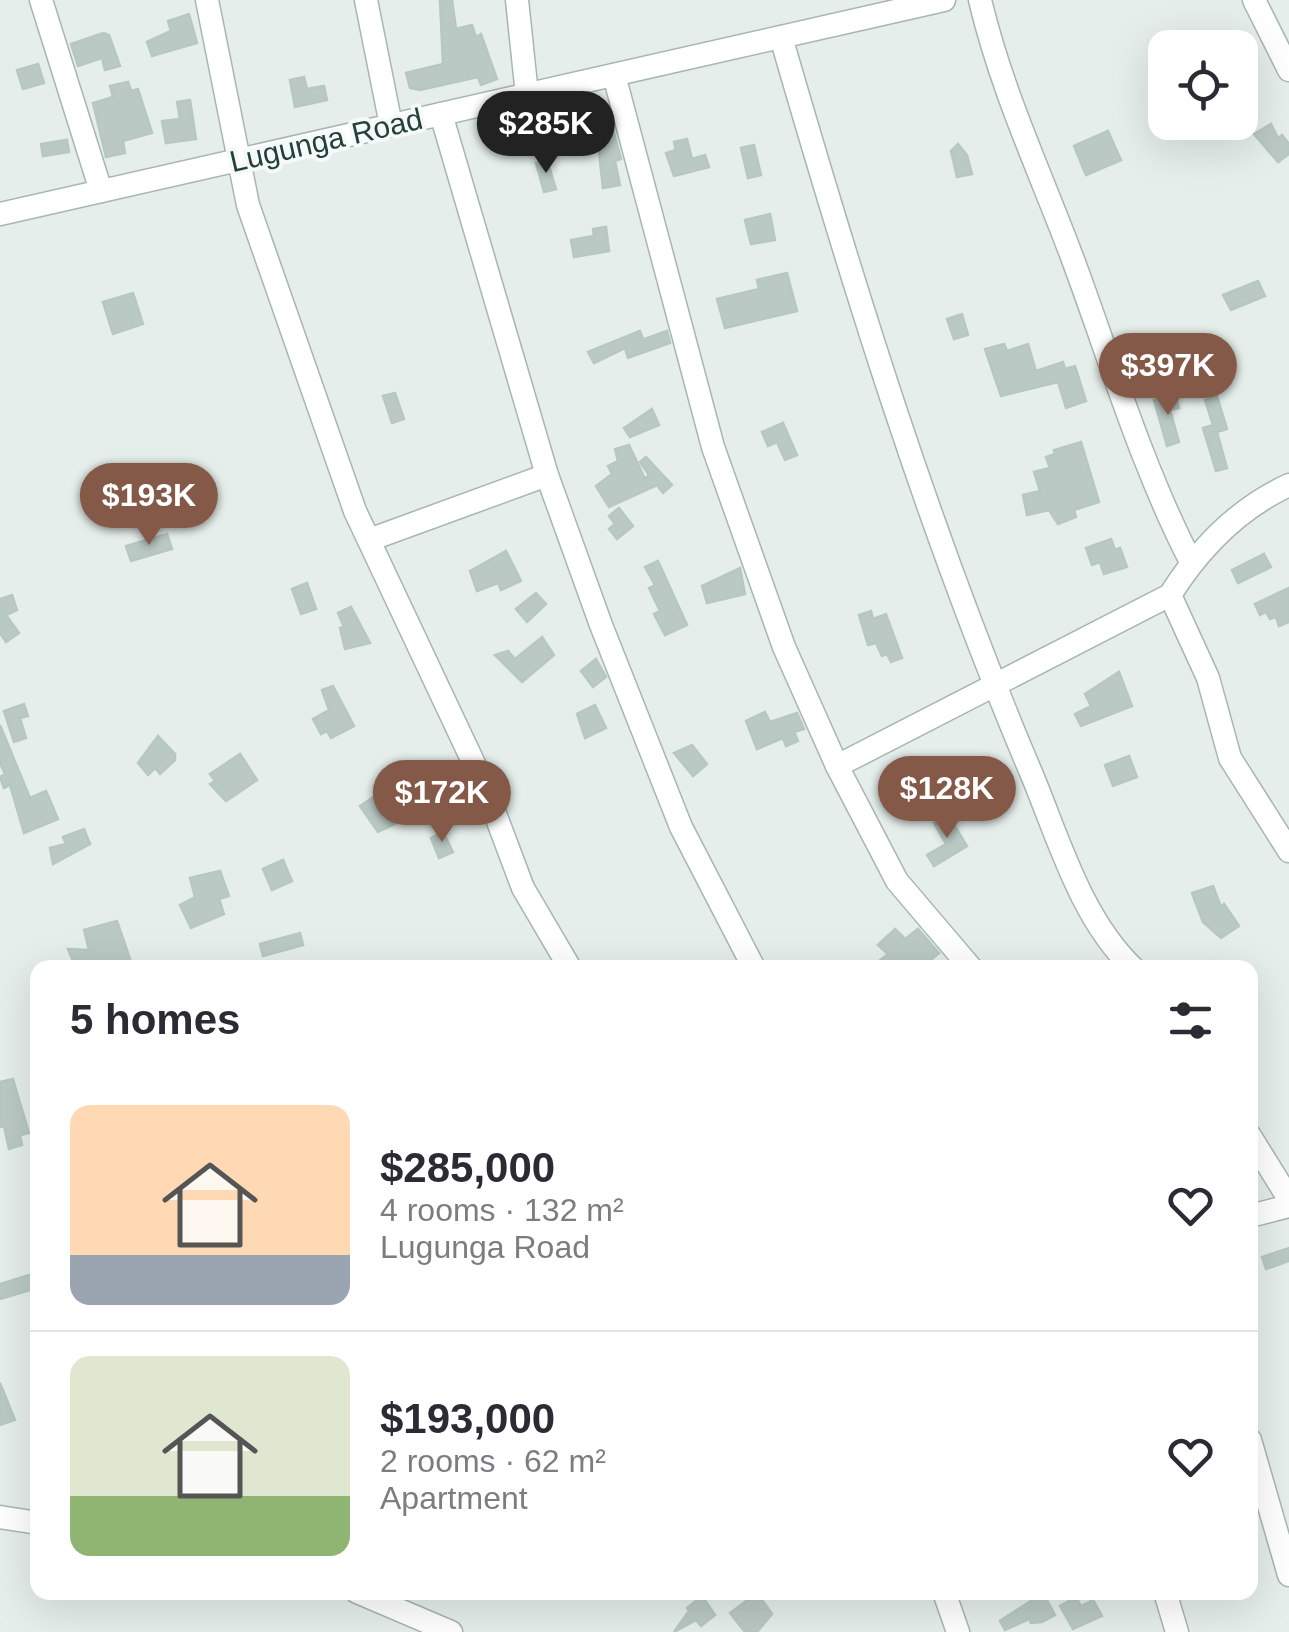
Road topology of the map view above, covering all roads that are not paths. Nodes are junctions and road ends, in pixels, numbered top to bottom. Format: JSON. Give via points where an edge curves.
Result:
{"nodes":[{"id":1,"x":41,"y":0,"type":"edge"},
{"id":2,"x":207,"y":0,"type":"edge"},
{"id":3,"x":366,"y":0,"type":"edge"},
{"id":4,"x":517,"y":0,"type":"edge"},
{"id":5,"x":944,"y":0,"type":"edge"},
{"id":6,"x":980,"y":0,"type":"edge"},
{"id":7,"x":1254,"y":0,"type":"edge"},
{"id":8,"x":781,"y":37,"type":"junction"},
{"id":9,"x":1289,"y":70,"type":"edge"},
{"id":10,"x":614,"y":75,"type":"junction"},
{"id":11,"x":527,"y":94,"type":"junction"},
{"id":12,"x":441,"y":114,"type":"junction"},
{"id":13,"x":391,"y":125,"type":"junction"},
{"id":14,"x":240,"y":160,"type":"junction"},
{"id":15,"x":101,"y":191,"type":"junction"},
{"id":16,"x":0,"y":214,"type":"edge"},
{"id":17,"x":547,"y":475,"type":"junction"},
{"id":18,"x":1289,"y":484,"type":"edge"},
{"id":19,"x":369,"y":540,"type":"junction"},
{"id":20,"x":1191,"y":562,"type":"junction"},
{"id":21,"x":1170,"y":595,"type":"junction"},
{"id":22,"x":995,"y":688,"type":"junction"},
{"id":23,"x":837,"y":766,"type":"junction"},
{"id":24,"x":1289,"y":851,"type":"edge"},
{"id":25,"x":565,"y":960,"type":"edge"},
{"id":26,"x":750,"y":960,"type":"edge"},
{"id":27,"x":963,"y":960,"type":"edge"},
{"id":28,"x":1127,"y":960,"type":"edge"},
{"id":29,"x":1258,"y":1150,"type":"edge"},
{"id":30,"x":1289,"y":1202,"type":"edge"},
{"id":31,"x":1258,"y":1213,"type":"edge"},
{"id":32,"x":1258,"y":1468,"type":"edge"},
{"id":33,"x":0,"y":1517,"type":"edge"},
{"id":34,"x":30,"y":1523,"type":"edge"},
{"id":35,"x":1289,"y":1575,"type":"edge"},
{"id":36,"x":376,"y":1600,"type":"edge"},
{"id":37,"x":947,"y":1600,"type":"edge"},
{"id":38,"x":1167,"y":1600,"type":"edge"},
{"id":39,"x":451,"y":1632,"type":"edge"},
{"id":40,"x":958,"y":1632,"type":"edge"},
{"id":41,"x":1177,"y":1632,"type":"edge"}],
"edges":[{"from":1,"to":15,"type":"street"},
{"from":2,"to":14,"type":"street"},
{"from":3,"to":13,"type":"street"},
{"from":4,"to":11,"type":"street"},
{"from":5,"to":8,"type":"street","name":"Lugunga Road"},
{"from":6,"to":20,"type":"street","via":[[998,75],[1164,509]]},
{"from":7,"to":9,"type":"street"},
{"from":8,"to":10,"type":"street","name":"Lugunga Road"},
{"from":8,"to":22,"type":"street","via":[[926,505]]},
{"from":10,"to":11,"type":"street","name":"Lugunga Road"},
{"from":10,"to":23,"type":"street","via":[[713,447],[784,647]]},
{"from":11,"to":12,"type":"street","name":"Lugunga Road"},
{"from":12,"to":13,"type":"street","name":"Lugunga Road"},
{"from":12,"to":17,"type":"street"},
{"from":13,"to":14,"type":"street","name":"Lugunga Road"},
{"from":14,"to":15,"type":"street","name":"Lugunga Road"},
{"from":14,"to":19,"type":"street","via":[[248,205]]},
{"from":15,"to":16,"type":"street","name":"Lugunga Road"},
{"from":17,"to":19,"type":"street"},
{"from":17,"to":26,"type":"street","via":[[681,826]]},
{"from":18,"to":20,"type":"street","via":[[1257,500]]},
{"from":19,"to":25,"type":"street","via":[[485,787],[523,888]]},
{"from":20,"to":21,"type":"street"},
{"from":21,"to":22,"type":"street"},
{"from":21,"to":24,"type":"street","via":[[1208,678],[1230,758]]},
{"from":22,"to":23,"type":"street"},
{"from":22,"to":28,"type":"street","via":[[1087,906]]},
{"from":23,"to":27,"type":"street","via":[[898,882]]},
{"from":29,"to":30,"type":"street"},
{"from":30,"to":31,"type":"street"},
{"from":32,"to":35,"type":"street"},
{"from":33,"to":34,"type":"street"},
{"from":36,"to":39,"type":"street"},
{"from":37,"to":40,"type":"street"},
{"from":38,"to":41,"type":"street"}]}
